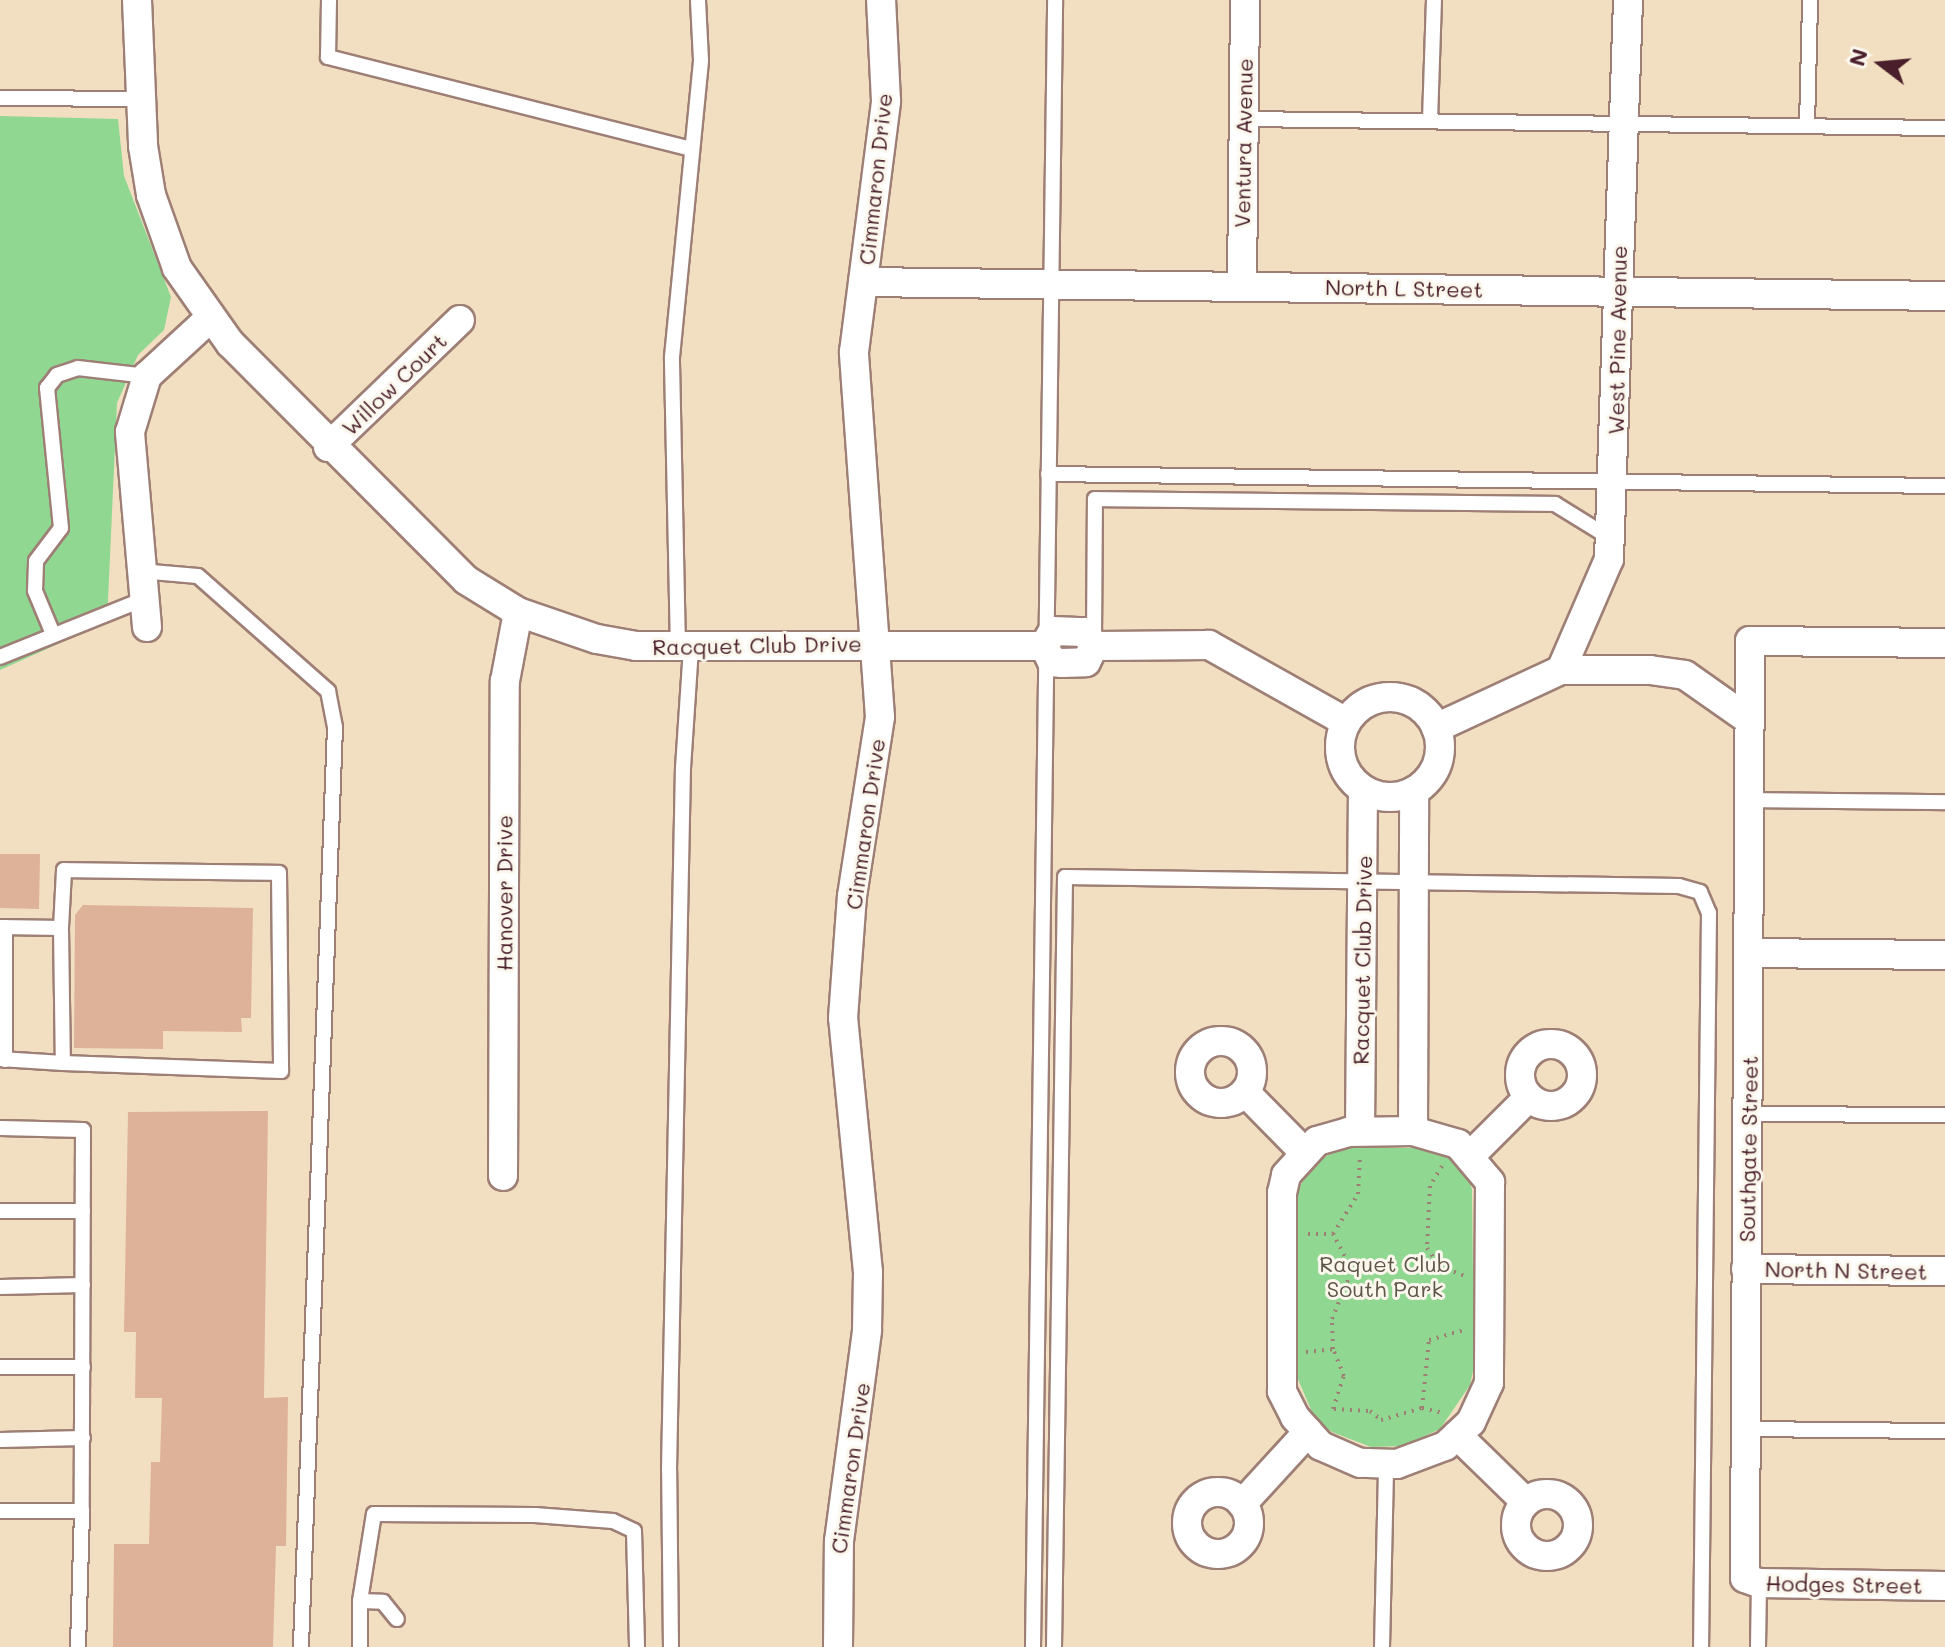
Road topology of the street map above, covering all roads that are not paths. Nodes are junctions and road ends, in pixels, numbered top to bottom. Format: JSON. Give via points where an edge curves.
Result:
{"nodes":[{"id":1,"x":137,"y":0,"type":"edge"},
{"id":2,"x":329,"y":0,"type":"edge"},
{"id":3,"x":698,"y":0,"type":"edge"},
{"id":4,"x":881,"y":0,"type":"edge"},
{"id":5,"x":1055,"y":0,"type":"edge"},
{"id":6,"x":1245,"y":0,"type":"edge"},
{"id":7,"x":1434,"y":0,"type":"edge"},
{"id":8,"x":1628,"y":0,"type":"edge"},
{"id":9,"x":1810,"y":0,"type":"edge"},
{"id":10,"x":0,"y":98,"type":"edge"},
{"id":11,"x":138,"y":99,"type":"junction"},
{"id":12,"x":1244,"y":119,"type":"junction"},
{"id":13,"x":1430,"y":120,"type":"junction"},
{"id":14,"x":1623,"y":123,"type":"junction"},
{"id":15,"x":1807,"y":126,"type":"junction"},
{"id":16,"x":1945,"y":128,"type":"edge"},
{"id":17,"x":692,"y":149,"type":"junction"},
{"id":18,"x":863,"y":282,"type":"junction"},
{"id":19,"x":1052,"y":284,"type":"junction"},
{"id":20,"x":1242,"y":286,"type":"junction"},
{"id":21,"x":1617,"y":291,"type":"junction"},
{"id":22,"x":1945,"y":296,"type":"edge"},
{"id":23,"x":209,"y":319,"type":"junction"},
{"id":24,"x":460,"y":320,"type":"dead end"},
{"id":25,"x":147,"y":376,"type":"junction"},
{"id":26,"x":328,"y":447,"type":"junction"},
{"id":27,"x":1048,"y":474,"type":"junction"},
{"id":28,"x":1614,"y":480,"type":"junction"},
{"id":29,"x":1945,"y":486,"type":"edge"},
{"id":30,"x":1611,"y":538,"type":"junction"},
{"id":31,"x":140,"y":571,"type":"junction"},
{"id":32,"x":518,"y":612,"type":"junction"},
{"id":33,"x":146,"y":613,"type":"joint"},
{"id":34,"x":53,"y":634,"type":"junction"},
{"id":35,"x":1945,"y":643,"type":"edge"},
{"id":36,"x":878,"y":644,"type":"junction"},
{"id":37,"x":1044,"y":646,"type":"junction"},
{"id":38,"x":1094,"y":646,"type":"junction"},
{"id":39,"x":684,"y":649,"type":"junction"},
{"id":40,"x":0,"y":657,"type":"edge"},
{"id":41,"x":1561,"y":670,"type":"junction"},
{"id":42,"x":1749,"y":720,"type":"junction"},
{"id":43,"x":1346,"y":722,"type":"junction"},
{"id":44,"x":1436,"y":728,"type":"junction"},
{"id":45,"x":1363,"y":790,"type":"junction"},
{"id":46,"x":1414,"y":791,"type":"junction"},
{"id":47,"x":1749,"y":800,"type":"junction"},
{"id":48,"x":1945,"y":802,"type":"edge"},
{"id":49,"x":1362,"y":882,"type":"junction"},
{"id":50,"x":1414,"y":882,"type":"junction"},
{"id":51,"x":2,"y":927,"type":"edge"},
{"id":52,"x":61,"y":928,"type":"junction"},
{"id":53,"x":1750,"y":953,"type":"junction"},
{"id":54,"x":1945,"y":955,"type":"edge"},
{"id":55,"x":2,"y":1059,"type":"edge"},
{"id":56,"x":63,"y":1063,"type":"junction"},
{"id":57,"x":1245,"y":1092,"type":"dead end"},
{"id":58,"x":1529,"y":1097,"type":"dead end"},
{"id":59,"x":1748,"y":1114,"type":"junction"},
{"id":60,"x":1945,"y":1115,"type":"edge"},
{"id":61,"x":0,"y":1128,"type":"edge"},
{"id":62,"x":1413,"y":1131,"type":"junction"},
{"id":63,"x":1354,"y":1142,"type":"junction"},
{"id":64,"x":1304,"y":1152,"type":"junction"},
{"id":65,"x":1470,"y":1156,"type":"junction"},
{"id":66,"x":503,"y":1176,"type":"dead end"},
{"id":67,"x":0,"y":1211,"type":"edge"},
{"id":68,"x":83,"y":1211,"type":"junction"},
{"id":69,"x":1746,"y":1269,"type":"junction"},
{"id":70,"x":1945,"y":1271,"type":"edge"},
{"id":71,"x":83,"y":1285,"type":"junction"},
{"id":72,"x":0,"y":1287,"type":"edge"},
{"id":73,"x":0,"y":1367,"type":"edge"},
{"id":74,"x":83,"y":1367,"type":"junction"},
{"id":75,"x":1316,"y":1426,"type":"junction"},
{"id":76,"x":1452,"y":1426,"type":"junction"},
{"id":77,"x":1746,"y":1429,"type":"junction"},
{"id":78,"x":1945,"y":1431,"type":"edge"},
{"id":79,"x":83,"y":1438,"type":"junction"},
{"id":80,"x":0,"y":1440,"type":"edge"},
{"id":81,"x":1386,"y":1464,"type":"junction"},
{"id":82,"x":1526,"y":1502,"type":"dead end"},
{"id":83,"x":1242,"y":1504,"type":"dead end"},
{"id":84,"x":0,"y":1511,"type":"edge"},
{"id":85,"x":82,"y":1511,"type":"junction"},
{"id":86,"x":1752,"y":1581,"type":"junction"},
{"id":87,"x":1945,"y":1586,"type":"edge"},
{"id":88,"x":360,"y":1601,"type":"junction"},
{"id":89,"x":397,"y":1619,"type":"dead end"},
{"id":90,"x":78,"y":1647,"type":"edge"},
{"id":91,"x":301,"y":1647,"type":"edge"},
{"id":92,"x":360,"y":1647,"type":"edge"},
{"id":93,"x":637,"y":1647,"type":"edge"},
{"id":94,"x":671,"y":1647,"type":"edge"},
{"id":95,"x":838,"y":1647,"type":"edge"},
{"id":96,"x":1033,"y":1647,"type":"edge"},
{"id":97,"x":1054,"y":1647,"type":"edge"},
{"id":98,"x":1382,"y":1647,"type":"edge"},
{"id":99,"x":1701,"y":1647,"type":"edge"},
{"id":100,"x":1758,"y":1647,"type":"edge"}],
"edges":[{"from":1,"to":11,"type":"street","name":"Racquet Club Drive"},
{"from":2,"to":17,"type":"lane","via":[[328,57]]},
{"from":3,"to":17,"type":"lane","via":[[701,60]]},
{"from":4,"to":18,"type":"street","name":"Cimmaron Drive","via":[[886,101]]},
{"from":5,"to":19,"type":"lane"},
{"from":6,"to":12,"type":"street","name":"Ventura Avenue"},
{"from":7,"to":13,"type":"lane"},
{"from":8,"to":14,"type":"street","name":"West Pine Avenue"},
{"from":9,"to":15,"type":"lane"},
{"from":10,"to":11,"type":"lane"},
{"from":11,"to":23,"type":"street","name":"Racquet Club Drive","via":[[163,235]]},
{"from":12,"to":13,"type":"lane"},
{"from":12,"to":20,"type":"street","name":"Ventura Avenue"},
{"from":13,"to":14,"type":"lane"},
{"from":14,"to":15,"type":"lane"},
{"from":14,"to":21,"type":"street","name":"West Pine Avenue"},
{"from":15,"to":16,"type":"lane"},
{"from":17,"to":39,"type":"lane","via":[[672,357]]},
{"from":18,"to":19,"type":"street","name":"North L Street"},
{"from":18,"to":36,"type":"street","name":"Cimmaron Drive","via":[[854,352],[855,404]]},
{"from":19,"to":20,"type":"street","name":"North L Street"},
{"from":19,"to":27,"type":"lane"},
{"from":20,"to":21,"type":"street","name":"North L Street"},
{"from":21,"to":22,"type":"street","name":"North L Street"},
{"from":21,"to":28,"type":"street","name":"West Pine Avenue"},
{"from":23,"to":25,"type":"street"},
{"from":23,"to":26,"type":"street","name":"Racquet Club Drive"},
{"from":24,"to":26,"type":"street","name":"Willow Court"},
{"from":25,"to":31,"type":"street","via":[[130,432]]},
{"from":25,"to":34,"type":"lane","via":[[78,368],[57,375],[47,388],[61,528],[36,561],[35,591]]},
{"from":26,"to":32,"type":"street","name":"Racquet Club Drive","via":[[440,560]]},
{"from":27,"to":28,"type":"lane"},
{"from":27,"to":37,"type":"lane"},
{"from":28,"to":29,"type":"lane"},
{"from":28,"to":30,"type":"street","name":"West Pine Avenue"},
{"from":30,"to":38,"type":"lane","via":[[1555,504],[1095,499]]},
{"from":30,"to":41,"type":"street","name":"West Pine Avenue","via":[[1602,586]]},
{"from":31,"to":33,"type":"street"},
{"from":31,"to":91,"type":"lane","via":[[198,576],[328,691],[335,727]]},
{"from":32,"to":39,"type":"street","name":"Racquet Club Drive","via":[[597,639]]},
{"from":32,"to":66,"type":"street","name":"Hanover Drive","via":[[505,681]]},
{"from":33,"to":34,"type":"lane"},
{"from":34,"to":40,"type":"lane"},
{"from":35,"to":42,"type":"street","via":[[1750,641]]},
{"from":36,"to":37,"type":"street","name":"Racquet Club Drive"},
{"from":36,"to":39,"type":"street","name":"Racquet Club Drive"},
{"from":36,"to":95,"type":"street","name":"Cimmaron Drive","via":[[880,717],[852,896],[843,1018],[868,1272],[861,1401],[838,1553]]},
{"from":37,"to":38,"type":"street","name":"Racquet Club Drive","via":[[1053,631],[1085,632]]},
{"from":37,"to":96,"type":"lane"},
{"from":38,"to":43,"type":"street","name":"Racquet Club Drive","via":[[1209,645]]},
{"from":39,"to":94,"type":"lane"},
{"from":41,"to":42,"type":"street","via":[[1685,675]]},
{"from":41,"to":44,"type":"street"},
{"from":42,"to":47,"type":"street","name":"Southgate Street"},
{"from":43,"to":44,"type":"street","via":[[1368,701],[1399,697],[1423,708]]},
{"from":43,"to":45,"type":"street","via":[[1340,752],[1351,780]]},
{"from":44,"to":46,"type":"street","via":[[1439,757]]},
{"from":45,"to":46,"type":"street","via":[[1392,797]]},
{"from":45,"to":49,"type":"street","name":"Racquet Club Drive"},
{"from":46,"to":50,"type":"street"},
{"from":47,"to":48,"type":"lane"},
{"from":47,"to":53,"type":"street","name":"Southgate Street"},
{"from":49,"to":50,"type":"lane"},
{"from":49,"to":63,"type":"street","name":"Racquet Club Drive"},
{"from":49,"to":97,"type":"lane","via":[[1065,877]]},
{"from":50,"to":62,"type":"street"},
{"from":50,"to":99,"type":"lane","via":[[1679,886],[1700,892],[1707,901]]},
{"from":51,"to":52,"type":"lane"},
{"from":51,"to":55,"type":"lane"},
{"from":52,"to":56,"type":"lane"},
{"from":52,"to":56,"type":"lane","via":[[64,870],[279,873],[281,1071]]},
{"from":53,"to":54,"type":"street"},
{"from":53,"to":59,"type":"street","name":"Southgate Street"},
{"from":55,"to":56,"type":"lane"},
{"from":57,"to":64,"type":"street"},
{"from":58,"to":65,"type":"street"},
{"from":59,"to":60,"type":"lane"},
{"from":59,"to":69,"type":"street","name":"Southgate Street"},
{"from":61,"to":68,"type":"lane","via":[[83,1130]]},
{"from":62,"to":63,"type":"street"},
{"from":62,"to":65,"type":"street","via":[[1437,1135]]},
{"from":63,"to":64,"type":"street","via":[[1331,1135]]},
{"from":64,"to":75,"type":"street","via":[[1286,1175],[1282,1193],[1278,1359],[1285,1404]]},
{"from":65,"to":76,"type":"street","via":[[1484,1170],[1493,1200],[1491,1362],[1483,1399]]},
{"from":67,"to":68,"type":"lane"},
{"from":68,"to":71,"type":"lane"},
{"from":69,"to":70,"type":"street","name":"North N Street"},
{"from":69,"to":77,"type":"street","name":"Southgate Street"},
{"from":71,"to":72,"type":"lane"},
{"from":71,"to":74,"type":"lane"},
{"from":73,"to":74,"type":"lane"},
{"from":74,"to":79,"type":"lane"},
{"from":75,"to":81,"type":"street","via":[[1344,1457]]},
{"from":75,"to":83,"type":"street"},
{"from":76,"to":81,"type":"street","via":[[1428,1455]]},
{"from":76,"to":82,"type":"street"},
{"from":77,"to":78,"type":"lane"},
{"from":77,"to":86,"type":"street","name":"Southgate Street"},
{"from":79,"to":80,"type":"lane"},
{"from":79,"to":85,"type":"lane"},
{"from":81,"to":98,"type":"lane"},
{"from":84,"to":85,"type":"lane"},
{"from":85,"to":90,"type":"lane"},
{"from":86,"to":87,"type":"street","name":"Hodges Street"},
{"from":86,"to":100,"type":"lane"},
{"from":88,"to":89,"type":"lane","via":[[383,1602]]},
{"from":88,"to":92,"type":"lane"},
{"from":88,"to":93,"type":"lane","via":[[374,1514],[613,1521],[634,1531]]}]}
